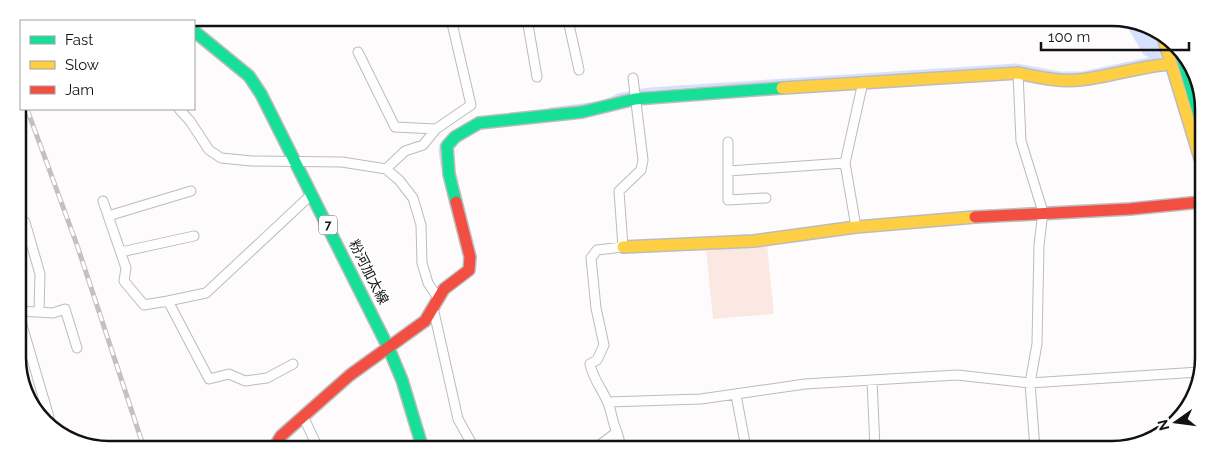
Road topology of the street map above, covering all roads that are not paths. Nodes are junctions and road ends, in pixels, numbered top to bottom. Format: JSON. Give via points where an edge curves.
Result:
{"nodes":[{"id":1,"x":453,"y":26,"type":"edge"},
{"id":2,"x":528,"y":26,"type":"edge"},
{"id":3,"x":569,"y":26,"type":"edge"},
{"id":4,"x":195,"y":32,"type":"edge"},
{"id":5,"x":1166,"y":47,"type":"edge"},
{"id":6,"x":358,"y":52,"type":"dead end"},
{"id":7,"x":1171,"y":64,"type":"junction"},
{"id":8,"x":579,"y":70,"type":"dead end"},
{"id":9,"x":1018,"y":73,"type":"junction"},
{"id":10,"x":537,"y":77,"type":"dead end"},
{"id":11,"x":633,"y":78,"type":"dead end"},
{"id":12,"x":863,"y":82,"type":"junction"},
{"id":13,"x":635,"y":97,"type":"junction"},
{"id":14,"x":180,"y":110,"type":"edge"},
{"id":15,"x":436,"y":129,"type":"junction"},
{"id":16,"x":728,"y":142,"type":"dead end"},
{"id":17,"x":1195,"y":142,"type":"edge"},
{"id":18,"x":296,"y":161,"type":"junction"},
{"id":19,"x":845,"y":163,"type":"junction"},
{"id":20,"x":386,"y":169,"type":"junction"},
{"id":21,"x":729,"y":171,"type":"junction"},
{"id":22,"x":192,"y":191,"type":"dead end"},
{"id":23,"x":312,"y":194,"type":"junction"},
{"id":24,"x":766,"y":198,"type":"dead end"},
{"id":25,"x":103,"y":201,"type":"dead end"},
{"id":26,"x":1195,"y":203,"type":"edge"},
{"id":27,"x":1043,"y":212,"type":"junction"},
{"id":28,"x":108,"y":216,"type":"junction"},
{"id":29,"x":26,"y":225,"type":"edge"},
{"id":30,"x":856,"y":228,"type":"junction"},
{"id":31,"x":194,"y":236,"type":"dead end"},
{"id":32,"x":623,"y":247,"type":"junction"},
{"id":33,"x":120,"y":252,"type":"junction"},
{"id":34,"x":438,"y":298,"type":"junction"},
{"id":35,"x":168,"y":301,"type":"junction"},
{"id":36,"x":39,"y":312,"type":"junction"},
{"id":37,"x":434,"y":312,"type":"junction"},
{"id":38,"x":26,"y":313,"type":"edge"},
{"id":39,"x":26,"y":337,"type":"edge"},
{"id":40,"x":77,"y":348,"type":"dead end"},
{"id":41,"x":389,"y":349,"type":"junction"},
{"id":42,"x":293,"y":364,"type":"dead end"},
{"id":43,"x":1193,"y":372,"type":"edge"},
{"id":44,"x":872,"y":380,"type":"junction"},
{"id":45,"x":1030,"y":383,"type":"junction"},
{"id":46,"x":736,"y":395,"type":"junction"},
{"id":47,"x":608,"y":402,"type":"junction"},
{"id":48,"x":48,"y":414,"type":"edge"},
{"id":49,"x":303,"y":416,"type":"junction"},
{"id":50,"x":617,"y":432,"type":"junction"},
{"id":51,"x":278,"y":441,"type":"edge"},
{"id":52,"x":315,"y":441,"type":"edge"},
{"id":53,"x":420,"y":441,"type":"edge"},
{"id":54,"x":470,"y":441,"type":"edge"},
{"id":55,"x":605,"y":441,"type":"edge"},
{"id":56,"x":619,"y":441,"type":"edge"},
{"id":57,"x":745,"y":441,"type":"edge"},
{"id":58,"x":873,"y":441,"type":"edge"},
{"id":59,"x":1034,"y":441,"type":"edge"}],
"edges":[{"from":1,"to":15,"type":"street","via":[[471,105]]},
{"from":2,"to":10,"type":"street"},
{"from":3,"to":8,"type":"street"},
{"from":4,"to":18,"type":"street","name":"粉河加太線","number":"7","via":[[249,76]]},
{"from":5,"to":7,"type":"street"},
{"from":6,"to":15,"type":"street","via":[[395,127]]},
{"from":7,"to":9,"type":"street","via":[[1080,80]]},
{"from":7,"to":17,"type":"street"},
{"from":9,"to":12,"type":"street"},
{"from":9,"to":27,"type":"street","via":[[1021,141]]},
{"from":11,"to":13,"type":"street"},
{"from":12,"to":13,"type":"street"},
{"from":12,"to":19,"type":"street"},
{"from":13,"to":32,"type":"street","via":[[643,160],[641,170],[619,190]]},
{"from":13,"to":34,"type":"street","via":[[582,112],[519,120],[489,120],[454,137],[447,146],[448,166],[472,267],[470,272],[445,288]]},
{"from":14,"to":18,"type":"street","via":[[209,150],[221,158]]},
{"from":15,"to":20,"type":"street","via":[[423,145],[405,151]]},
{"from":16,"to":21,"type":"street"},
{"from":18,"to":20,"type":"street","via":[[342,162]]},
{"from":18,"to":23,"type":"street","name":"粉河加太線","number":"7"},
{"from":19,"to":21,"type":"street"},
{"from":19,"to":30,"type":"street"},
{"from":20,"to":34,"type":"street","via":[[413,198],[420,225],[422,263],[428,284]]},
{"from":21,"to":24,"type":"street","via":[[728,200]]},
{"from":22,"to":28,"type":"street"},
{"from":23,"to":35,"type":"street","via":[[206,293]]},
{"from":23,"to":41,"type":"street","name":"粉河加太線","number":"7"},
{"from":25,"to":28,"type":"street"},
{"from":26,"to":27,"type":"street"},
{"from":27,"to":30,"type":"street"},
{"from":27,"to":45,"type":"street","via":[[1037,344]]},
{"from":28,"to":33,"type":"street"},
{"from":29,"to":36,"type":"street","via":[[40,274]]},
{"from":30,"to":32,"type":"street","via":[[754,241]]},
{"from":31,"to":33,"type":"street"},
{"from":32,"to":47,"type":"street","via":[[597,250],[591,258],[604,345],[597,360],[590,364],[593,378]]},
{"from":33,"to":35,"type":"street","via":[[126,268],[124,281],[144,305]]},
{"from":34,"to":37,"type":"street"},
{"from":35,"to":42,"type":"street","via":[[209,379],[229,374],[246,381],[267,378]]},
{"from":36,"to":38,"type":"street"},
{"from":36,"to":40,"type":"street","via":[[54,313],[64,308]]},
{"from":37,"to":41,"type":"street"},
{"from":37,"to":54,"type":"street","via":[[458,419]]},
{"from":39,"to":48,"type":"street"},
{"from":41,"to":49,"type":"street","via":[[350,374]]},
{"from":41,"to":53,"type":"street","name":"粉河加太線","number":"7"},
{"from":43,"to":45,"type":"street"},
{"from":44,"to":45,"type":"street","via":[[957,375]]},
{"from":44,"to":46,"type":"street","via":[[805,384]]},
{"from":44,"to":58,"type":"street"},
{"from":45,"to":59,"type":"street"},
{"from":46,"to":47,"type":"street"},
{"from":46,"to":57,"type":"street"},
{"from":47,"to":50,"type":"street"},
{"from":49,"to":51,"type":"street"},
{"from":49,"to":52,"type":"street"},
{"from":50,"to":55,"type":"street"},
{"from":50,"to":56,"type":"street"}]}
